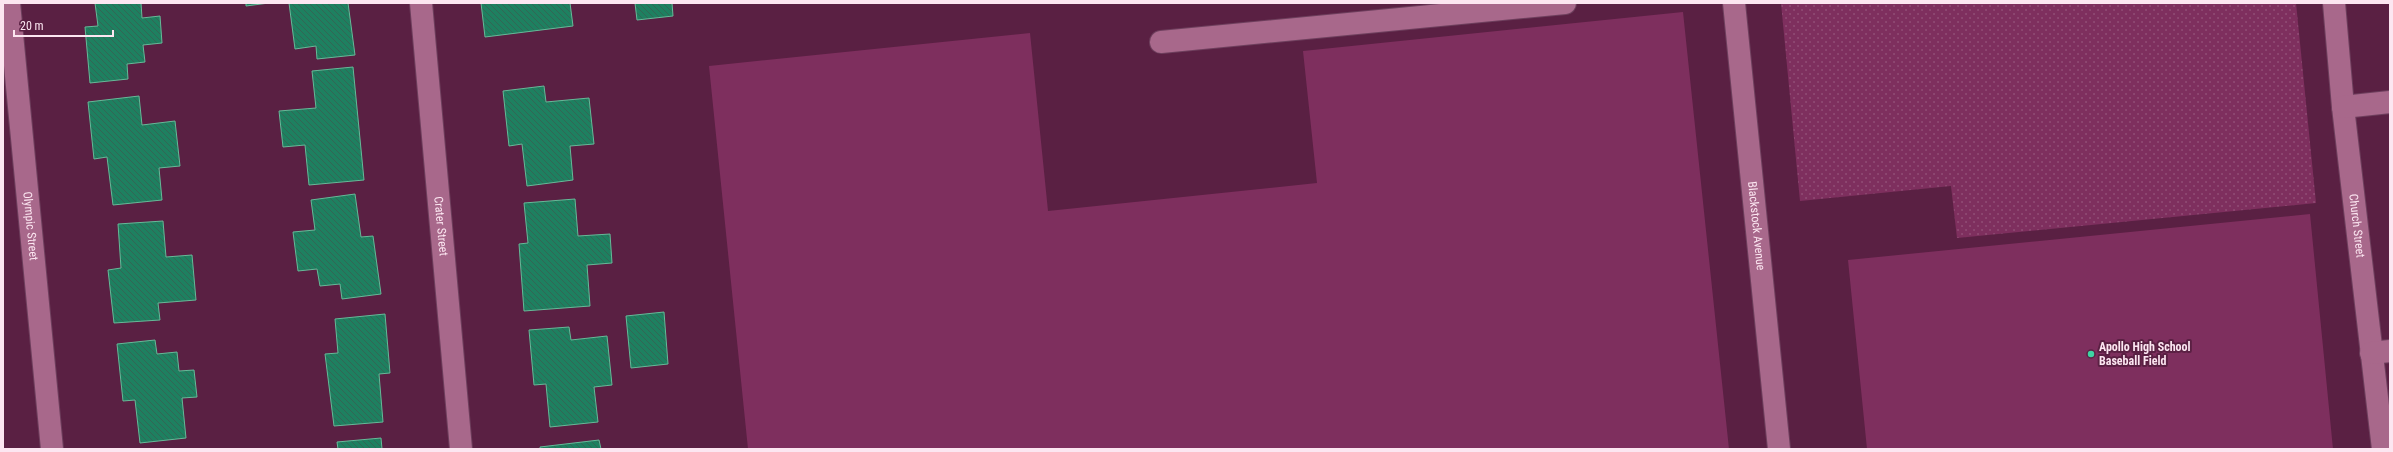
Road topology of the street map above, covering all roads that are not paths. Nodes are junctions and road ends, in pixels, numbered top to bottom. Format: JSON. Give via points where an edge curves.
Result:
{"nodes":[{"id":1,"x":9,"y":3,"type":"edge"},
{"id":2,"x":421,"y":3,"type":"edge"},
{"id":3,"x":1565,"y":3,"type":"edge"},
{"id":4,"x":1734,"y":3,"type":"edge"},
{"id":5,"x":2334,"y":3,"type":"edge"},
{"id":6,"x":1162,"y":42,"type":"dead end"},
{"id":7,"x":2390,"y":102,"type":"edge"},
{"id":8,"x":2343,"y":107,"type":"junction"},
{"id":9,"x":2381,"y":352,"type":"edge"},
{"id":10,"x":52,"y":449,"type":"edge"},
{"id":11,"x":461,"y":449,"type":"edge"},
{"id":12,"x":1779,"y":449,"type":"edge"},
{"id":13,"x":2383,"y":449,"type":"edge"}],
"edges":[{"from":1,"to":10,"type":"street","name":"Olympic Street"},
{"from":2,"to":11,"type":"street","name":"Crater Street"},
{"from":3,"to":6,"type":"street"},
{"from":4,"to":12,"type":"street","name":"Blackstock Avenue"},
{"from":5,"to":8,"type":"street","name":"Church Street"},
{"from":7,"to":8,"type":"street"},
{"from":8,"to":9,"type":"street","name":"Church Street"},
{"from":9,"to":13,"type":"street","name":"Church Street"}]}
